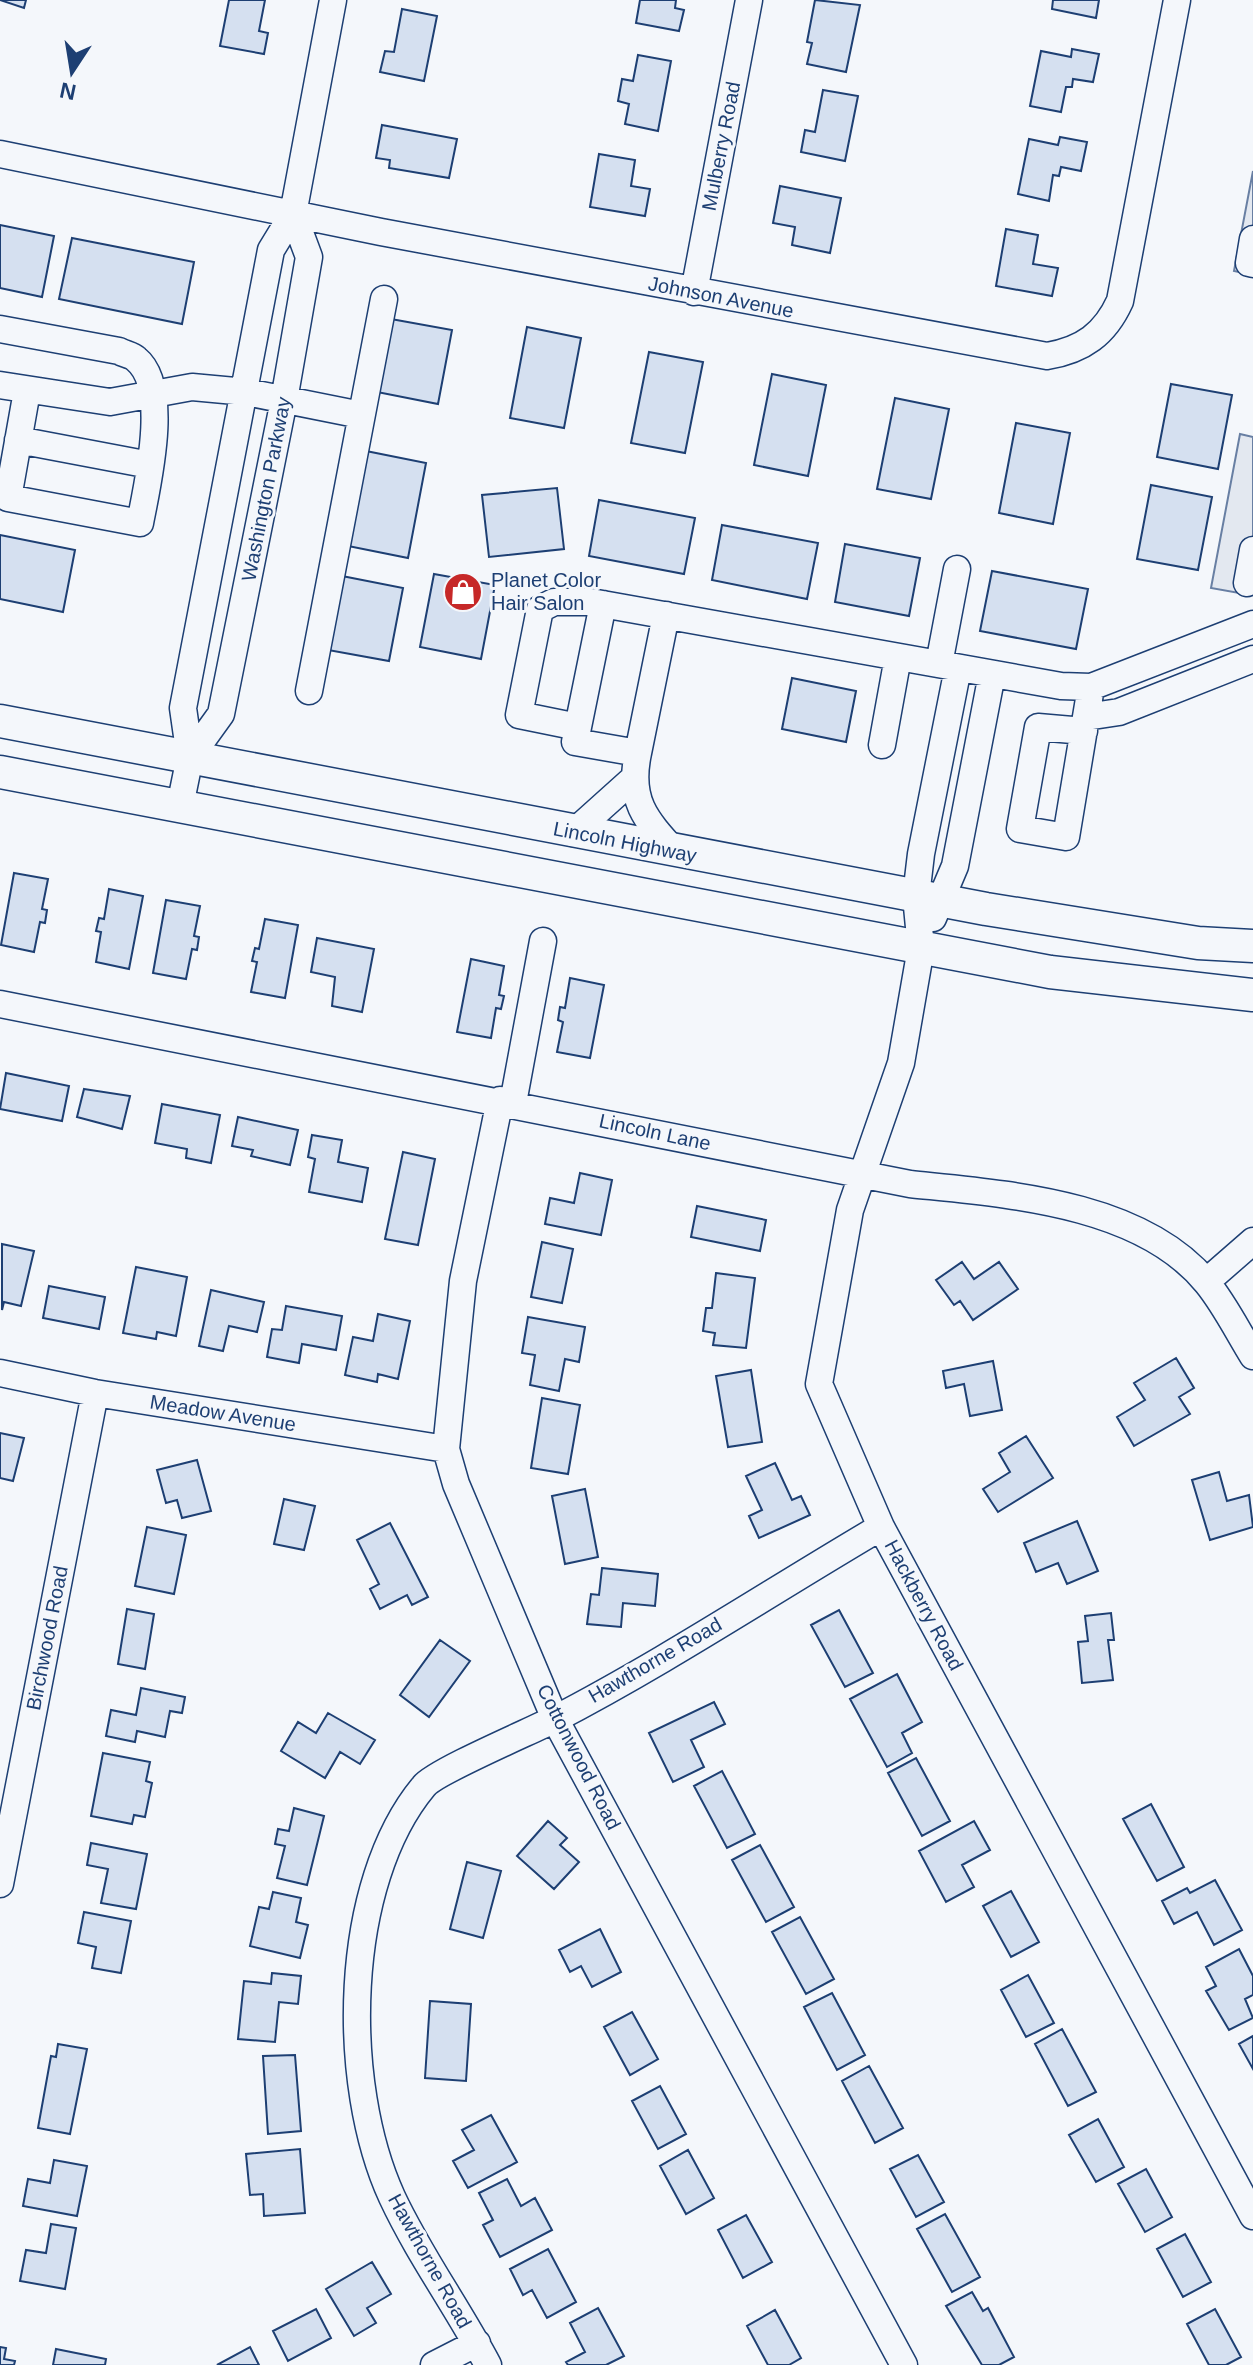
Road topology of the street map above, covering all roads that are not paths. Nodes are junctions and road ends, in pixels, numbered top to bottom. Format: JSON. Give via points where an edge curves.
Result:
{"nodes":[{"id":1,"x":333,"y":0,"type":"edge"},
{"id":2,"x":749,"y":0,"type":"edge"},
{"id":3,"x":1177,"y":0,"type":"edge"},
{"id":4,"x":0,"y":154,"type":"edge"},
{"id":5,"x":293,"y":214,"type":"junction"},
{"id":6,"x":1253,"y":239,"type":"edge"},
{"id":7,"x":1253,"y":264,"type":"edge"},
{"id":8,"x":694,"y":292,"type":"junction"},
{"id":9,"x":384,"y":299,"type":"dead end"},
{"id":10,"x":0,"y":329,"type":"edge"},
{"id":11,"x":0,"y":385,"type":"edge"},
{"id":12,"x":27,"y":391,"type":"junction"},
{"id":13,"x":151,"y":392,"type":"junction"},
{"id":14,"x":246,"y":392,"type":"junction"},
{"id":15,"x":284,"y":400,"type":"junction"},
{"id":16,"x":361,"y":415,"type":"junction"},
{"id":17,"x":18,"y":440,"type":"junction"},
{"id":18,"x":150,"y":465,"type":"junction"},
{"id":19,"x":1253,"y":550,"type":"edge"},
{"id":20,"x":957,"y":569,"type":"dead end"},
{"id":21,"x":1247,"y":583,"type":"dead end"},
{"id":22,"x":603,"y":604,"type":"junction"},
{"id":23,"x":666,"y":615,"type":"junction"},
{"id":24,"x":1253,"y":624,"type":"edge"},
{"id":25,"x":898,"y":657,"type":"junction"},
{"id":26,"x":1253,"y":659,"type":"edge"},
{"id":27,"x":949,"y":666,"type":"junction"},
{"id":28,"x":992,"y":674,"type":"junction"},
{"id":29,"x":1091,"y":687,"type":"junction"},
{"id":30,"x":309,"y":691,"type":"dead end"},
{"id":31,"x":0,"y":721,"type":"edge"},
{"id":32,"x":578,"y":727,"type":"junction"},
{"id":33,"x":882,"y":745,"type":"dead end"},
{"id":34,"x":638,"y":753,"type":"junction"},
{"id":35,"x":190,"y":757,"type":"junction"},
{"id":36,"x":0,"y":772,"type":"edge"},
{"id":37,"x":632,"y":780,"type":"junction"},
{"id":38,"x":180,"y":806,"type":"junction"},
{"id":39,"x":573,"y":833,"type":"junction"},
{"id":40,"x":675,"y":852,"type":"junction"},
{"id":41,"x":928,"y":899,"type":"junction"},
{"id":42,"x":543,"y":941,"type":"dead end"},
{"id":43,"x":1253,"y":946,"type":"edge"},
{"id":44,"x":921,"y":948,"type":"junction"},
{"id":45,"x":1253,"y":995,"type":"edge"},
{"id":46,"x":0,"y":1004,"type":"edge"},
{"id":47,"x":506,"y":1101,"type":"junction"},
{"id":48,"x":861,"y":1174,"type":"junction"},
{"id":49,"x":1253,"y":1241,"type":"edge"},
{"id":50,"x":1206,"y":1282,"type":"junction"},
{"id":51,"x":1253,"y":1356,"type":"edge"},
{"id":52,"x":0,"y":1373,"type":"edge"},
{"id":53,"x":95,"y":1393,"type":"junction"},
{"id":54,"x":446,"y":1449,"type":"junction"},
{"id":55,"x":881,"y":1527,"type":"junction"},
{"id":56,"x":555,"y":1719,"type":"junction"},
{"id":57,"x":0,"y":1884,"type":"edge"},
{"id":58,"x":1253,"y":2216,"type":"edge"},
{"id":59,"x":482,"y":2354,"type":"edge"},
{"id":60,"x":434,"y":2365,"type":"edge"},
{"id":61,"x":904,"y":2365,"type":"edge"}],
"edges":[{"from":1,"to":5,"type":"street","name":"Washington Parkway"},
{"from":2,"to":8,"type":"street","name":"Mulberry Road"},
{"from":3,"to":8,"type":"street","name":"Johnson Avenue","via":[[1124,287],[1114,315],[1088,343],[1066,353],[1027,355]]},
{"from":4,"to":5,"type":"street","name":"Johnson Avenue"},
{"from":5,"to":8,"type":"street","name":"Johnson Avenue"},
{"from":5,"to":14,"type":"street","name":"Washington Parkway","via":[[271,250]]},
{"from":5,"to":15,"type":"street","name":"Washington Parkway","via":[[309,257]]},
{"from":6,"to":7,"type":"street"},
{"from":9,"to":16,"type":"street"},
{"from":10,"to":13,"type":"street","via":[[119,351],[143,368]]},
{"from":11,"to":12,"type":"street"},
{"from":12,"to":13,"type":"street","via":[[110,402]]},
{"from":12,"to":17,"type":"street"},
{"from":13,"to":14,"type":"street","via":[[192,387]]},
{"from":13,"to":18,"type":"street"},
{"from":14,"to":15,"type":"street"},
{"from":14,"to":35,"type":"street","name":"Washington Parkway","via":[[183,708]]},
{"from":15,"to":16,"type":"street"},
{"from":15,"to":35,"type":"street","name":"Washington Parkway","via":[[221,714]]},
{"from":16,"to":30,"type":"street"},
{"from":17,"to":18,"type":"street"},
{"from":17,"to":18,"type":"street","via":[[8,498],[140,523]]},
{"from":19,"to":21,"type":"street"},
{"from":20,"to":27,"type":"street"},
{"from":22,"to":23,"type":"street"},
{"from":22,"to":32,"type":"street"},
{"from":22,"to":32,"type":"street","via":[[554,602],[540,609],[519,715]]},
{"from":23,"to":25,"type":"street"},
{"from":23,"to":34,"type":"street"},
{"from":24,"to":29,"type":"street"},
{"from":25,"to":27,"type":"street"},
{"from":25,"to":33,"type":"street"},
{"from":26,"to":29,"type":"street","via":[[1085,724]]},
{"from":27,"to":28,"type":"street"},
{"from":27,"to":41,"type":"street","via":[[921,854]]},
{"from":28,"to":29,"type":"street"},
{"from":28,"to":41,"type":"street","via":[[955,866]]},
{"from":31,"to":35,"type":"main road","name":"Lincoln Highway"},
{"from":32,"to":34,"type":"street","via":[[575,742]]},
{"from":34,"to":37,"type":"street"},
{"from":35,"to":38,"type":"street","name":"Washington Parkway"},
{"from":35,"to":39,"type":"main road","name":"Lincoln Highway"},
{"from":36,"to":38,"type":"main road"},
{"from":37,"to":39,"type":"street"},
{"from":37,"to":40,"type":"street","via":[[649,824]]},
{"from":38,"to":44,"type":"main road"},
{"from":39,"to":40,"type":"main road","name":"Lincoln Highway"},
{"from":40,"to":41,"type":"main road","name":"Lincoln Highway"},
{"from":41,"to":43,"type":"main road","name":"Lincoln Highway","via":[[1198,943]]},
{"from":41,"to":44,"type":"street","name":"Hackberry Road"},
{"from":42,"to":47,"type":"street","name":"Cottonwood Road"},
{"from":44,"to":45,"type":"main road","via":[[1050,972]]},
{"from":44,"to":48,"type":"street","name":"Hackberry Road","via":[[901,1063]]},
{"from":46,"to":47,"type":"street","name":"Lincoln Lane"},
{"from":47,"to":48,"type":"street","name":"Lincoln Lane"},
{"from":47,"to":54,"type":"street","name":"Cottonwood Road","via":[[463,1281]]},
{"from":48,"to":50,"type":"street","name":"Lincoln Lane","via":[[1080,1208],[1162,1245]]},
{"from":48,"to":55,"type":"street","name":"Hackberry Road","via":[[819,1384]]},
{"from":49,"to":50,"type":"street"},
{"from":50,"to":51,"type":"street","name":"Lincoln Lane"},
{"from":52,"to":53,"type":"street","name":"Meadow Avenue"},
{"from":53,"to":54,"type":"street","name":"Meadow Avenue"},
{"from":53,"to":57,"type":"street","name":"Birchwood Road"},
{"from":54,"to":56,"type":"street","name":"Cottonwood Road"},
{"from":55,"to":56,"type":"street","name":"Hawthorne Road"},
{"from":55,"to":58,"type":"street","name":"Hackberry Road"},
{"from":56,"to":59,"type":"street","name":"Hawthorne Road","via":[[425,1783],[385,1849],[363,1937],[356,2025],[368,2126],[392,2196]]},
{"from":56,"to":61,"type":"street","name":"Cottonwood Road"},
{"from":59,"to":60,"type":"street"}]}
